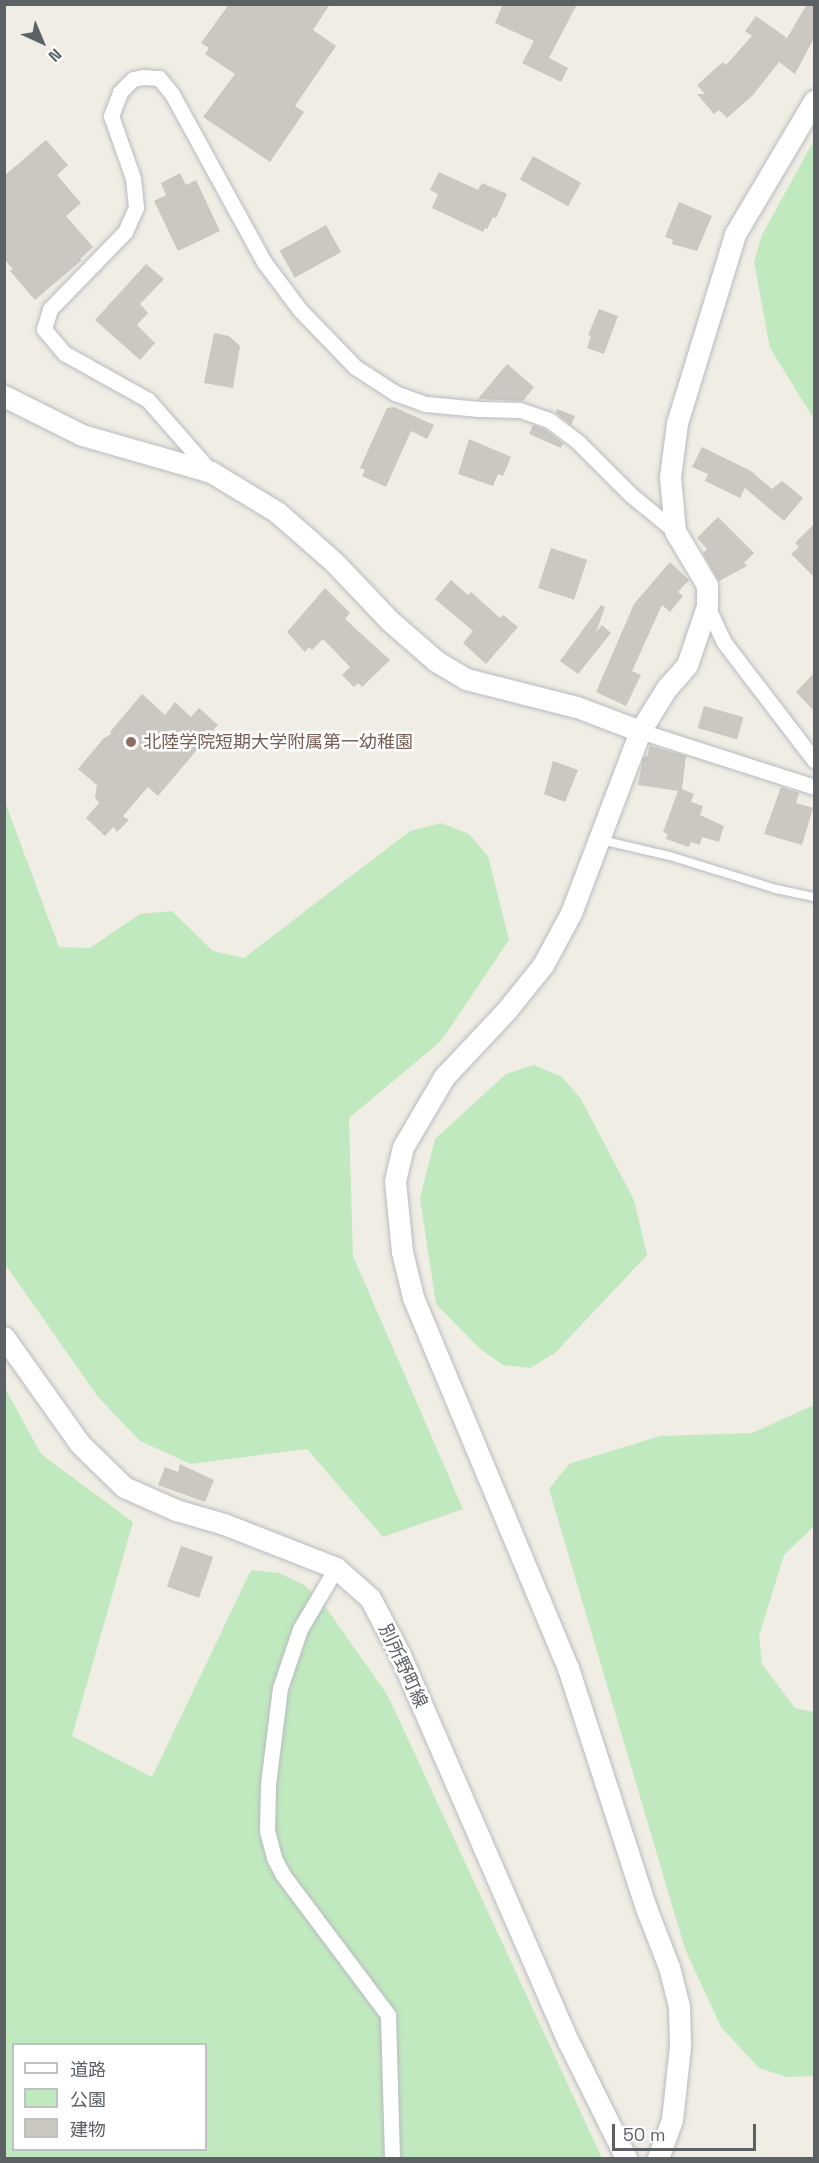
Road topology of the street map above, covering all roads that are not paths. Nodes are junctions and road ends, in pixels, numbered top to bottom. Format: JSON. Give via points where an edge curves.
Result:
{"nodes":[{"id":1,"x":814,"y":101,"type":"edge"},
{"id":2,"x":4,"y":396,"type":"edge"},
{"id":3,"x":212,"y":472,"type":"junction"},
{"id":4,"x":675,"y":531,"type":"junction"},
{"id":5,"x":707,"y":606,"type":"junction"},
{"id":6,"x":640,"y":731,"type":"junction"},
{"id":7,"x":814,"y":760,"type":"edge"},
{"id":8,"x":814,"y":787,"type":"edge"},
{"id":9,"x":600,"y":840,"type":"junction"},
{"id":10,"x":814,"y":897,"type":"edge"},
{"id":11,"x":4,"y":1337,"type":"edge"},
{"id":12,"x":336,"y":1568,"type":"junction"},
{"id":13,"x":392,"y":2158,"type":"edge"},
{"id":14,"x":626,"y":2158,"type":"edge"},
{"id":15,"x":658,"y":2158,"type":"edge"}],
"edges":[{"from":1,"to":4,"type":"street","via":[[735,234],[677,423],[670,477]]},
{"from":2,"to":3,"type":"street","via":[[82,435]]},
{"from":3,"to":4,"type":"street","via":[[147,400],[64,352],[44,330],[50,309],[125,232],[135,207],[133,178],[111,116],[120,92],[133,79],[143,77],[159,78],[172,94],[264,262],[300,310],[355,367],[395,393],[426,404],[520,410],[549,420]]},
{"from":3,"to":6,"type":"street","via":[[277,512],[334,562],[390,621],[446,667],[466,679],[577,707]]},
{"from":4,"to":5,"type":"street","via":[[706,585]]},
{"from":5,"to":6,"type":"street","via":[[687,666],[666,689]]},
{"from":5,"to":7,"type":"street","via":[[723,641]]},
{"from":6,"to":8,"type":"street"},
{"from":6,"to":9,"type":"street"},
{"from":9,"to":10,"type":"lane"},
{"from":9,"to":15,"type":"street","via":[[571,913],[543,965],[444,1077],[403,1148],[395,1181],[402,1252],[413,1297],[568,1668],[669,1967],[679,2006],[680,2046],[672,2120]]},
{"from":11,"to":12,"type":"street","name":"別所野町線","via":[[80,1444],[124,1487]]},
{"from":12,"to":13,"type":"street","via":[[300,1629],[280,1688],[268,1785],[267,1831],[283,1875],[388,2014]]},
{"from":12,"to":14,"type":"street","name":"別所野町線","via":[[370,1598],[400,1655],[568,2041]]}]}
